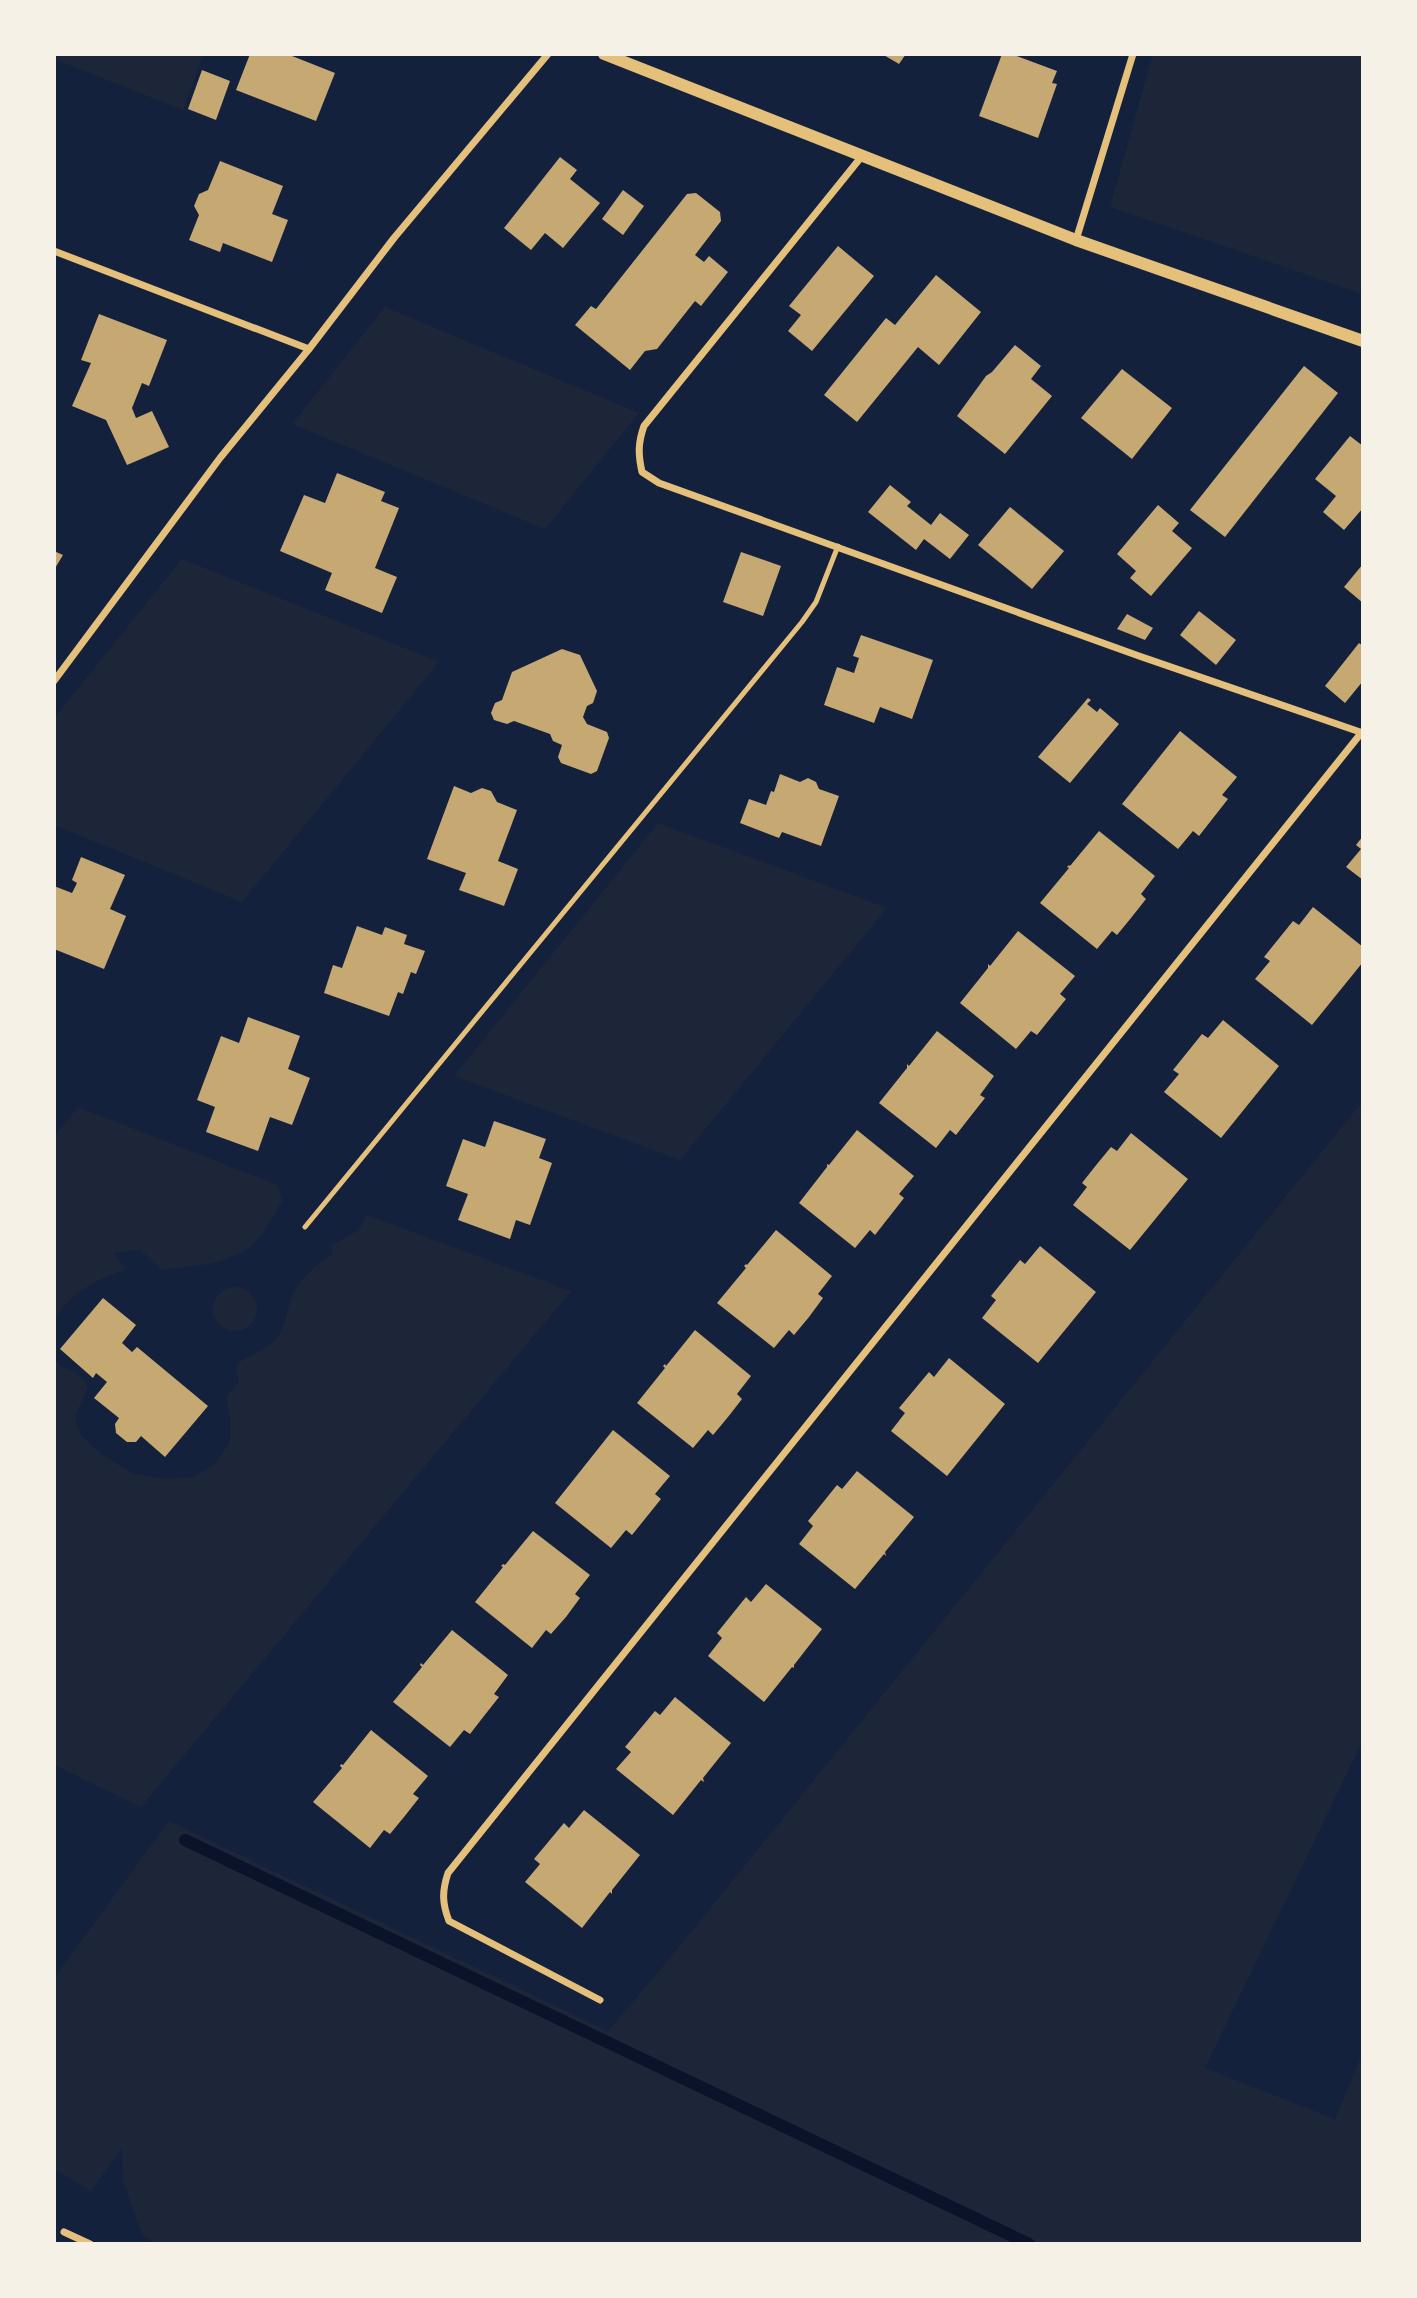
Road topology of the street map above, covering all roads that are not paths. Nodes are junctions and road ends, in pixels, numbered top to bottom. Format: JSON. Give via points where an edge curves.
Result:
{"nodes":[{"id":1,"x":548,"y":54,"type":"edge"},
{"id":2,"x":604,"y":54,"type":"edge"},
{"id":3,"x":1133,"y":54,"type":"edge"},
{"id":4,"x":862,"y":156,"type":"junction"},
{"id":5,"x":1076,"y":240,"type":"junction"},
{"id":6,"x":54,"y":251,"type":"edge"},
{"id":7,"x":1363,"y":341,"type":"edge"},
{"id":8,"x":309,"y":349,"type":"junction"},
{"id":9,"x":838,"y":546,"type":"junction"},
{"id":10,"x":54,"y":681,"type":"edge"},
{"id":11,"x":1362,"y":733,"type":"edge"},
{"id":12,"x":305,"y":1227,"type":"dead end"},
{"id":13,"x":600,"y":2000,"type":"dead end"},
{"id":14,"x":64,"y":2232,"type":"dead end"},
{"id":15,"x":90,"y":2244,"type":"edge"}],
"edges":[{"from":1,"to":8,"type":"street"},
{"from":2,"to":4,"type":"street"},
{"from":3,"to":5,"type":"street"},
{"from":4,"to":5,"type":"street"},
{"from":4,"to":9,"type":"street","via":[[644,426],[638,455],[642,472],[659,483]]},
{"from":5,"to":7,"type":"street"},
{"from":6,"to":8,"type":"street"},
{"from":8,"to":10,"type":"street","via":[[220,458]]},
{"from":9,"to":11,"type":"street"},
{"from":9,"to":12,"type":"lane","via":[[817,602],[802,622]]},
{"from":11,"to":13,"type":"street","via":[[448,1872],[443,1904],[449,1921]]},
{"from":14,"to":15,"type":"street"}]}
